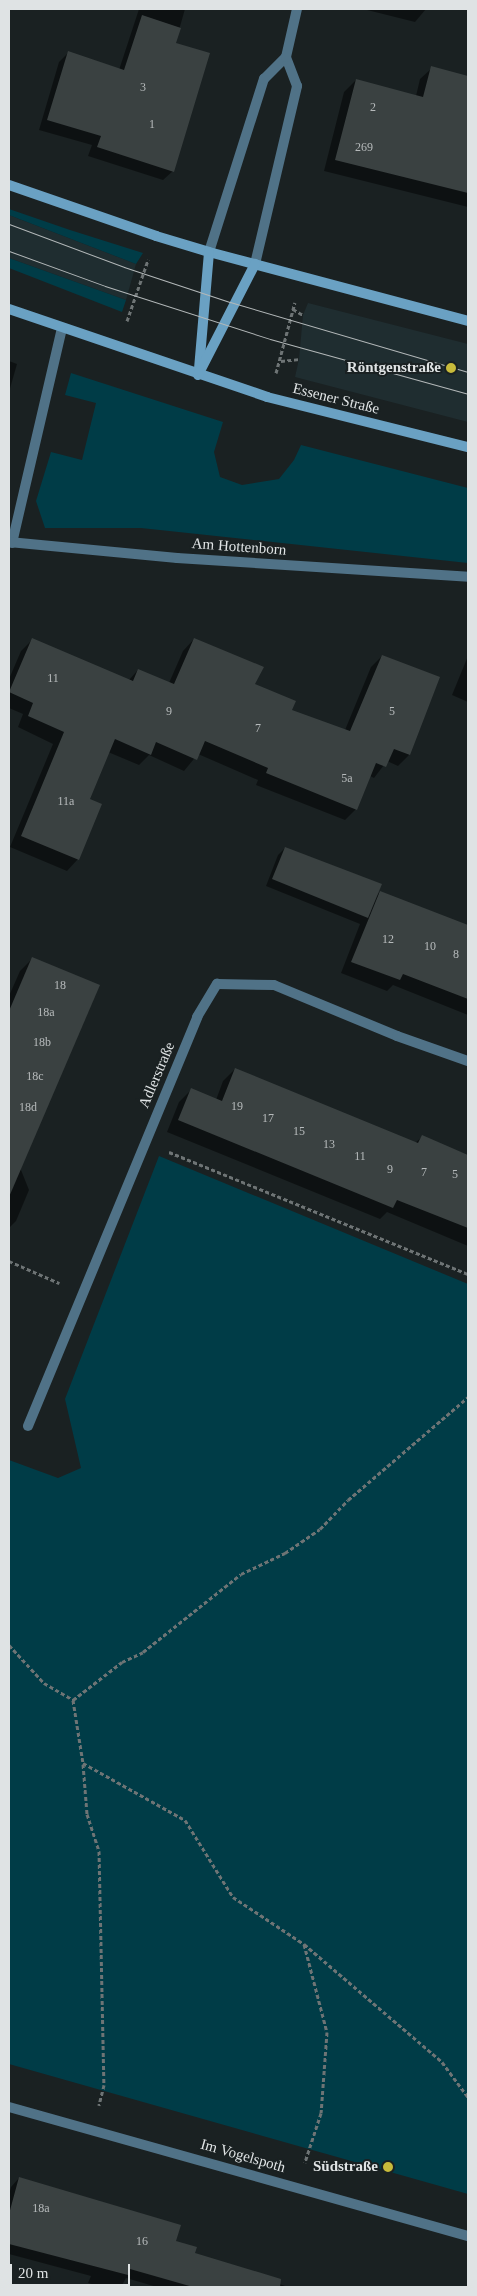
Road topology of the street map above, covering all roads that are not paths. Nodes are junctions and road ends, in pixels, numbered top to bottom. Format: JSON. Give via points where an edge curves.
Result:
{"nodes":[{"id":1,"x":297,"y":9,"type":"edge"},
{"id":2,"x":286,"y":57,"type":"junction"},
{"id":3,"x":9,"y":185,"type":"edge"},
{"id":4,"x":209,"y":252,"type":"junction"},
{"id":5,"x":255,"y":264,"type":"junction"},
{"id":6,"x":9,"y":309,"type":"edge"},
{"id":7,"x":468,"y":321,"type":"edge"},
{"id":8,"x":62,"y":328,"type":"junction"},
{"id":9,"x":198,"y":375,"type":"junction"},
{"id":10,"x":468,"y":447,"type":"edge"},
{"id":11,"x":10,"y":543,"type":"edge"},
{"id":12,"x":468,"y":577,"type":"edge"},
{"id":13,"x":468,"y":1061,"type":"edge"},
{"id":14,"x":28,"y":1426,"type":"dead end"},
{"id":15,"x":9,"y":2107,"type":"edge"},
{"id":16,"x":468,"y":2236,"type":"edge"}],
"edges":[{"from":1,"to":2,"type":"street"},
{"from":2,"to":4,"type":"street","via":[[264,79]]},
{"from":2,"to":5,"type":"street","via":[[298,86]]},
{"from":3,"to":4,"type":"main road"},
{"from":4,"to":5,"type":"main road"},
{"from":4,"to":9,"type":"main road"},
{"from":5,"to":7,"type":"main road"},
{"from":5,"to":9,"type":"main road"},
{"from":6,"to":8,"type":"main road","name":"Essener Straße"},
{"from":8,"to":9,"type":"main road","name":"Essener Straße"},
{"from":8,"to":11,"type":"street"},
{"from":9,"to":10,"type":"main road","name":"Essener Straße","via":[[267,397]]},
{"from":11,"to":12,"type":"street","name":"Am Hottenborn","via":[[177,558]]},
{"from":13,"to":14,"type":"street","name":"Adlerstraße","via":[[274,985],[217,984],[197,1017]]},
{"from":15,"to":16,"type":"street","name":"Im Vogelspoth"}]}
